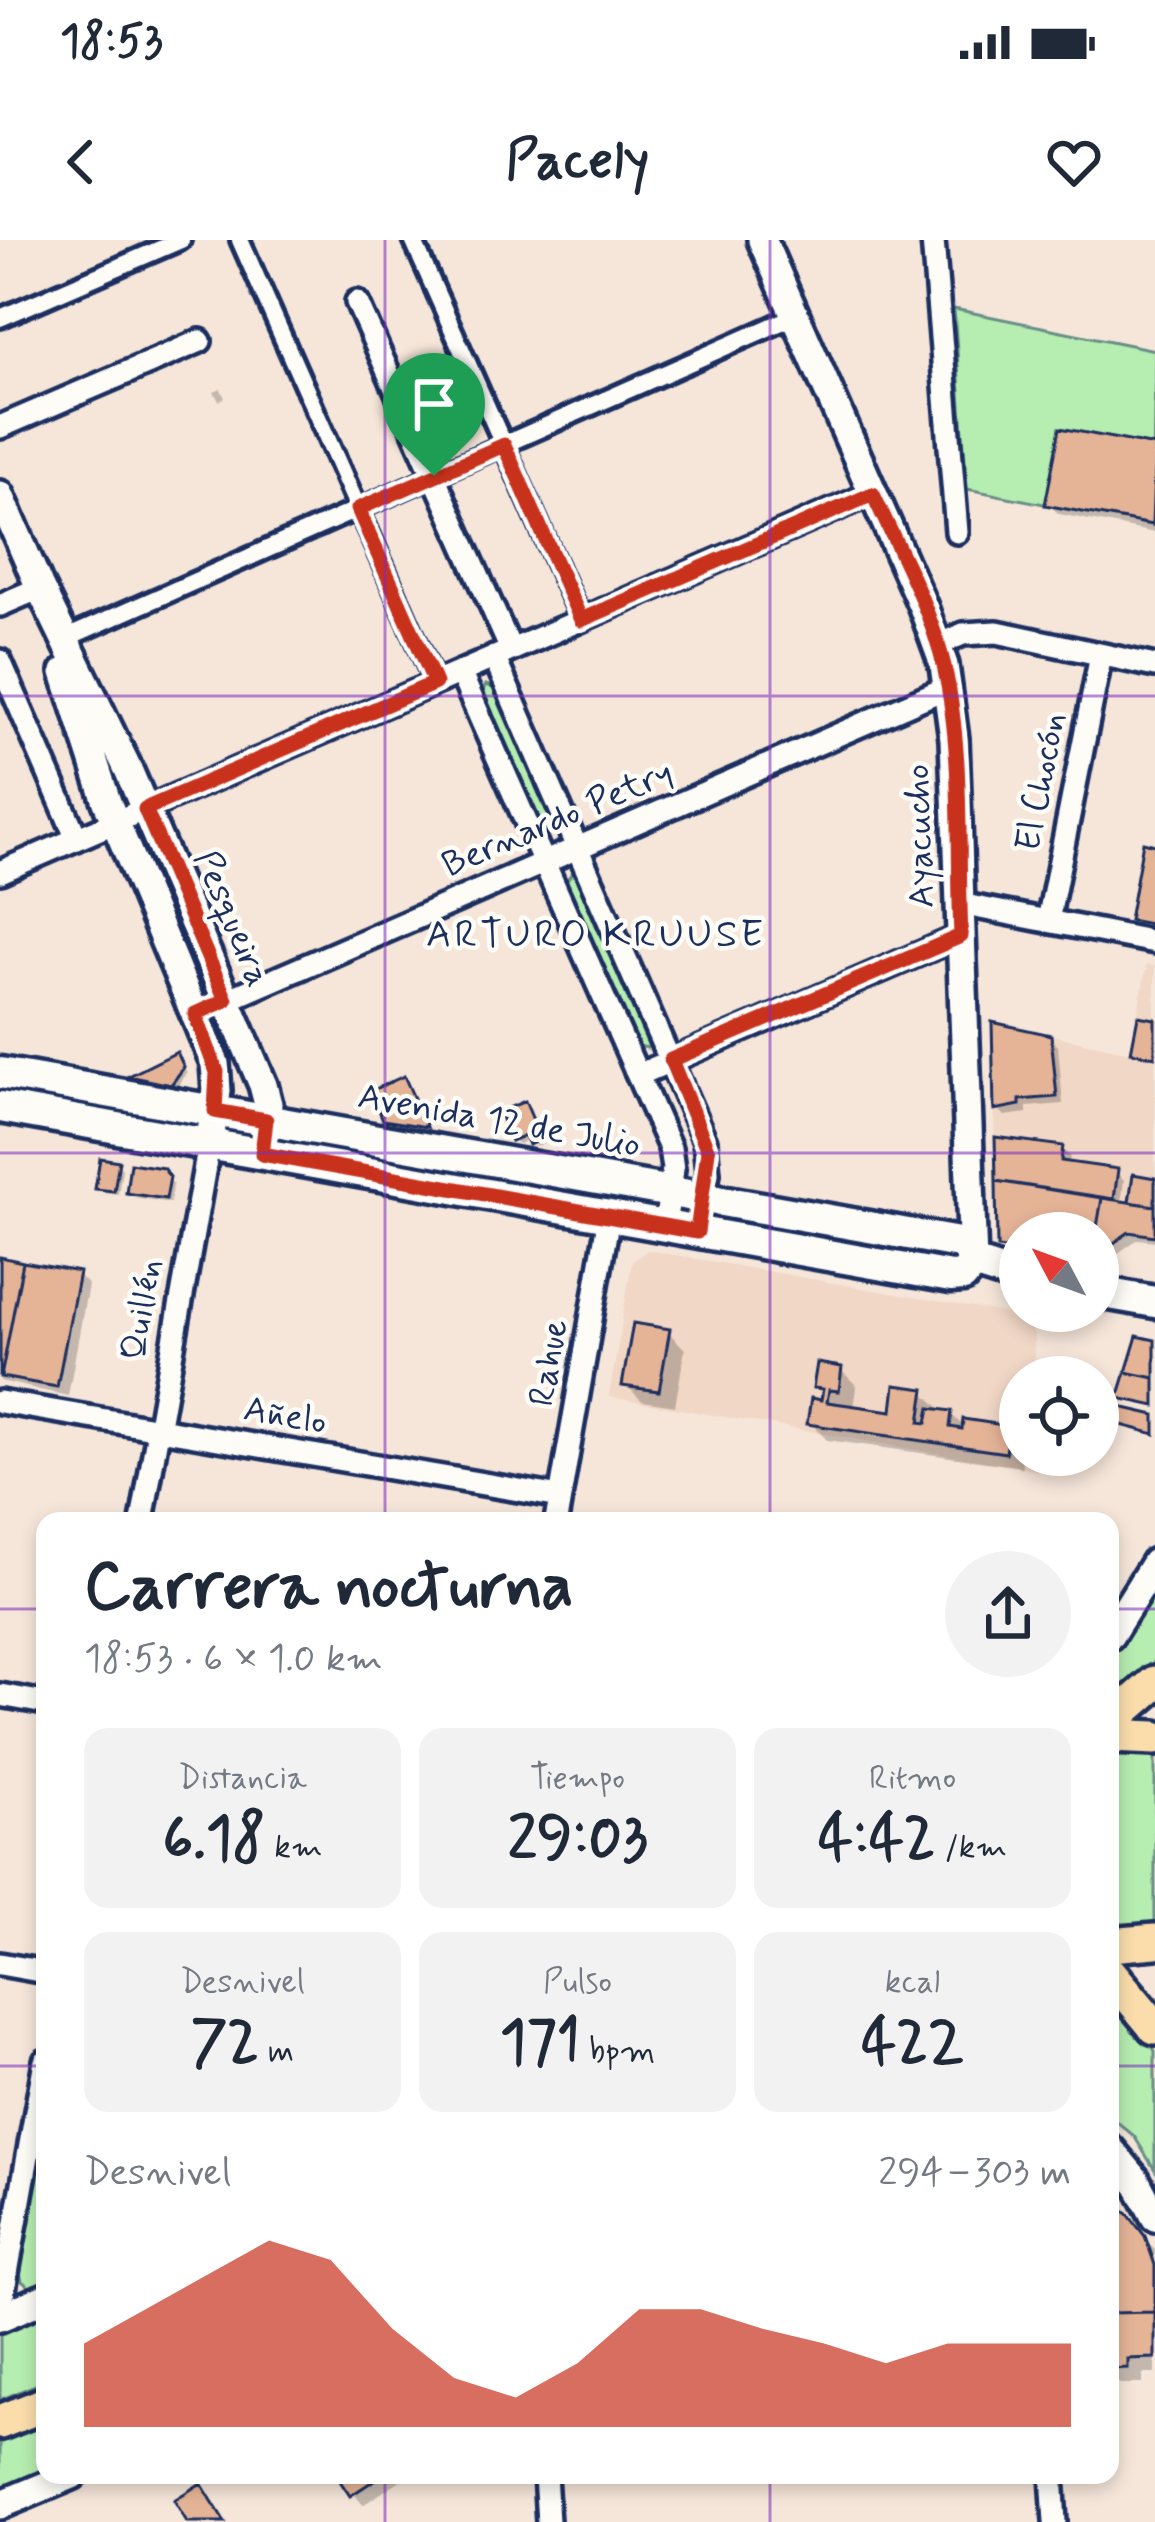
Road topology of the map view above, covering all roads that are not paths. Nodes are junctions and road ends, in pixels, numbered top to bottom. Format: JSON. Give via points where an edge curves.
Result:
{"nodes":[{"id":1,"x":181,"y":240,"type":"edge"},
{"id":2,"x":240,"y":240,"type":"edge"},
{"id":3,"x":413,"y":240,"type":"edge"},
{"id":4,"x":762,"y":240,"type":"edge"},
{"id":5,"x":933,"y":240,"type":"edge"},
{"id":6,"x":357,"y":302,"type":"dead end"},
{"id":7,"x":795,"y":316,"type":"junction"},
{"id":8,"x":0,"y":318,"type":"edge"},
{"id":9,"x":200,"y":341,"type":"dead end"},
{"id":10,"x":0,"y":427,"type":"edge"},
{"id":11,"x":504,"y":445,"type":"junction"},
{"id":12,"x":434,"y":476,"type":"junction"},
{"id":13,"x":873,"y":494,"type":"junction"},
{"id":14,"x":0,"y":495,"type":"edge"},
{"id":15,"x":358,"y":509,"type":"junction"},
{"id":16,"x":957,"y":532,"type":"dead end"},
{"id":17,"x":40,"y":588,"type":"junction"},
{"id":18,"x":0,"y":605,"type":"edge"},
{"id":19,"x":581,"y":620,"type":"junction"},
{"id":20,"x":64,"y":639,"type":"junction"},
{"id":21,"x":938,"y":645,"type":"junction"},
{"id":22,"x":503,"y":654,"type":"junction"},
{"id":23,"x":1101,"y":655,"type":"junction"},
{"id":24,"x":0,"y":661,"type":"edge"},
{"id":25,"x":1155,"y":666,"type":"edge"},
{"id":26,"x":460,"y":672,"type":"junction"},
{"id":27,"x":435,"y":683,"type":"junction"},
{"id":28,"x":948,"y":687,"type":"junction"},
{"id":29,"x":145,"y":809,"type":"junction"},
{"id":30,"x":115,"y":822,"type":"junction"},
{"id":31,"x":76,"y":838,"type":"junction"},
{"id":32,"x":578,"y":848,"type":"junction"},
{"id":33,"x":544,"y":862,"type":"junction"},
{"id":34,"x":0,"y":872,"type":"edge"},
{"id":35,"x":960,"y":904,"type":"junction"},
{"id":36,"x":1048,"y":921,"type":"junction"},
{"id":37,"x":961,"y":936,"type":"junction"},
{"id":38,"x":1155,"y":942,"type":"edge"},
{"id":39,"x":226,"y":1000,"type":"junction"},
{"id":40,"x":195,"y":1014,"type":"junction"},
{"id":41,"x":671,"y":1060,"type":"junction"},
{"id":42,"x":0,"y":1073,"type":"edge"},
{"id":43,"x":638,"y":1075,"type":"junction"},
{"id":44,"x":0,"y":1107,"type":"edge"},
{"id":45,"x":215,"y":1111,"type":"junction"},
{"id":46,"x":266,"y":1120,"type":"junction"},
{"id":47,"x":209,"y":1144,"type":"junction"},
{"id":48,"x":262,"y":1154,"type":"junction"},
{"id":49,"x":670,"y":1192,"type":"junction"},
{"id":50,"x":703,"y":1198,"type":"junction"},
{"id":51,"x":609,"y":1216,"type":"junction"},
{"id":52,"x":664,"y":1226,"type":"junction"},
{"id":53,"x":697,"y":1232,"type":"junction"},
{"id":54,"x":973,"y":1263,"type":"junction"},
{"id":55,"x":999,"y":1271,"type":"edge"},
{"id":56,"x":1119,"y":1296,"type":"edge"},
{"id":57,"x":1155,"y":1302,"type":"edge"},
{"id":58,"x":0,"y":1402,"type":"edge"},
{"id":59,"x":158,"y":1428,"type":"junction"},
{"id":60,"x":560,"y":1497,"type":"junction"},
{"id":61,"x":144,"y":1512,"type":"edge"},
{"id":62,"x":558,"y":1512,"type":"edge"},
{"id":63,"x":1155,"y":1563,"type":"edge"},
{"id":64,"x":1119,"y":1621,"type":"edge"},
{"id":65,"x":1155,"y":1683,"type":"edge"},
{"id":66,"x":0,"y":1695,"type":"edge"},
{"id":67,"x":36,"y":1701,"type":"edge"},
{"id":68,"x":1119,"y":1714,"type":"edge"},
{"id":69,"x":1119,"y":1736,"type":"edge"},
{"id":70,"x":1155,"y":1738,"type":"edge"},
{"id":71,"x":1155,"y":1941,"type":"edge"},
{"id":72,"x":1119,"y":1945,"type":"edge"},
{"id":73,"x":0,"y":1964,"type":"edge"},
{"id":74,"x":36,"y":1970,"type":"edge"},
{"id":75,"x":1119,"y":1984,"type":"edge"},
{"id":76,"x":1155,"y":2026,"type":"edge"},
{"id":77,"x":36,"y":2100,"type":"edge"},
{"id":78,"x":1119,"y":2161,"type":"edge"},
{"id":79,"x":1155,"y":2216,"type":"edge"},
{"id":80,"x":8,"y":2221,"type":"edge"},
{"id":81,"x":36,"y":2301,"type":"edge"},
{"id":82,"x":0,"y":2314,"type":"edge"},
{"id":83,"x":36,"y":2408,"type":"edge"},
{"id":84,"x":0,"y":2422,"type":"edge"},
{"id":85,"x":50,"y":2484,"type":"edge"},
{"id":86,"x":546,"y":2484,"type":"edge"},
{"id":87,"x":1052,"y":2484,"type":"edge"},
{"id":88,"x":0,"y":2505,"type":"edge"},
{"id":89,"x":548,"y":2522,"type":"edge"},
{"id":90,"x":1054,"y":2522,"type":"edge"}],
"edges":[{"from":1,"to":8,"type":"street"},
{"from":2,"to":15,"type":"street"},
{"from":3,"to":11,"type":"street"},
{"from":4,"to":7,"type":"street","name":"Ayacucho"},
{"from":5,"to":16,"type":"street"},
{"from":6,"to":12,"type":"street"},
{"from":7,"to":11,"type":"street"},
{"from":7,"to":13,"type":"street","name":"Ayacucho"},
{"from":9,"to":10,"type":"street"},
{"from":11,"to":12,"type":"street"},
{"from":11,"to":19,"type":"street"},
{"from":12,"to":15,"type":"street"},
{"from":12,"to":22,"type":"street"},
{"from":13,"to":19,"type":"street"},
{"from":13,"to":21,"type":"street","name":"Ayacucho"},
{"from":14,"to":17,"type":"street","name":"Pesqueira"},
{"from":15,"to":20,"type":"street"},
{"from":15,"to":27,"type":"street"},
{"from":17,"to":18,"type":"street"},
{"from":17,"to":20,"type":"street","name":"Pesqueira"},
{"from":17,"to":30,"type":"street","name":"Pesqueira"},
{"from":19,"to":22,"type":"street"},
{"from":20,"to":29,"type":"street","name":"Pesqueira"},
{"from":21,"to":23,"type":"street","via":[[997,632]]},
{"from":21,"to":28,"type":"street","name":"Ayacucho"},
{"from":22,"to":26,"type":"street"},
{"from":22,"to":32,"type":"street"},
{"from":23,"to":25,"type":"street"},
{"from":23,"to":36,"type":"street","name":"El Chocón"},
{"from":24,"to":31,"type":"street"},
{"from":26,"to":27,"type":"street"},
{"from":26,"to":33,"type":"street"},
{"from":27,"to":29,"type":"street"},
{"from":28,"to":32,"type":"street","name":"Bernardo Petry"},
{"from":28,"to":35,"type":"street","name":"Ayacucho"},
{"from":29,"to":30,"type":"street"},
{"from":29,"to":39,"type":"street","name":"Pesqueira"},
{"from":30,"to":31,"type":"street"},
{"from":30,"to":40,"type":"street","name":"Pesqueira"},
{"from":31,"to":34,"type":"street"},
{"from":32,"to":33,"type":"street","name":"Bernardo Petry"},
{"from":32,"to":41,"type":"street"},
{"from":33,"to":39,"type":"street","name":"Bernardo Petry"},
{"from":33,"to":43,"type":"street"},
{"from":35,"to":36,"type":"street"},
{"from":35,"to":37,"type":"street","name":"Ayacucho"},
{"from":36,"to":38,"type":"street"},
{"from":37,"to":41,"type":"street"},
{"from":37,"to":54,"type":"street","name":"Ayacucho"},
{"from":39,"to":40,"type":"street","name":"Bernardo Petry"},
{"from":39,"to":46,"type":"street","name":"Pesqueira","via":[[263,1085]]},
{"from":40,"to":45,"type":"street","name":"Pesqueira","via":[[217,1072]]},
{"from":41,"to":43,"type":"street"},
{"from":41,"to":50,"type":"street","via":[[706,1141]]},
{"from":42,"to":45,"type":"main road","name":"Avenida 12 de Julio"},
{"from":43,"to":49,"type":"street","via":[[673,1155]]},
{"from":44,"to":47,"type":"main road","name":"Avenida 12 de Julio"},
{"from":45,"to":46,"type":"main road","name":"Avenida 12 de Julio"},
{"from":45,"to":47,"type":"street","name":"Quillén"},
{"from":46,"to":48,"type":"street","name":"Pesqueira"},
{"from":46,"to":49,"type":"main road","name":"Avenida 12 de Julio"},
{"from":47,"to":48,"type":"main road","name":"Avenida 12 de Julio"},
{"from":47,"to":59,"type":"street","name":"Quillén"},
{"from":48,"to":51,"type":"main road","name":"Avenida 12 de Julio"},
{"from":49,"to":50,"type":"main road","name":"Avenida 12 de Julio"},
{"from":49,"to":52,"type":"street"},
{"from":50,"to":53,"type":"street"},
{"from":50,"to":54,"type":"main road","name":"Avenida 12 de Julio","via":[[959,1243]]},
{"from":51,"to":52,"type":"main road","name":"Avenida 12 de Julio"},
{"from":51,"to":60,"type":"street","name":"Rahue"},
{"from":52,"to":53,"type":"main road","name":"Avenida 12 de Julio"},
{"from":53,"to":54,"type":"main road","name":"Avenida 12 de Julio","via":[[951,1277]]},
{"from":54,"to":55,"type":"main road","name":"Avenida 12 de Julio"},
{"from":56,"to":57,"type":"main road"},
{"from":58,"to":59,"type":"street","name":"Añelo"},
{"from":59,"to":60,"type":"street","name":"Añelo"},
{"from":59,"to":61,"type":"street","name":"Quillén"},
{"from":60,"to":62,"type":"street","name":"Rahue"},
{"from":63,"to":64,"type":"street"},
{"from":65,"to":68,"type":"main road"},
{"from":66,"to":67,"type":"street"},
{"from":69,"to":70,"type":"main road"},
{"from":71,"to":72,"type":"main road"},
{"from":73,"to":74,"type":"street"},
{"from":75,"to":76,"type":"main road"},
{"from":77,"to":80,"type":"street"},
{"from":78,"to":79,"type":"street"},
{"from":80,"to":82,"type":"street"},
{"from":81,"to":82,"type":"street"},
{"from":83,"to":84,"type":"main road"},
{"from":85,"to":88,"type":"street"},
{"from":86,"to":89,"type":"street"},
{"from":87,"to":90,"type":"street"}]}
